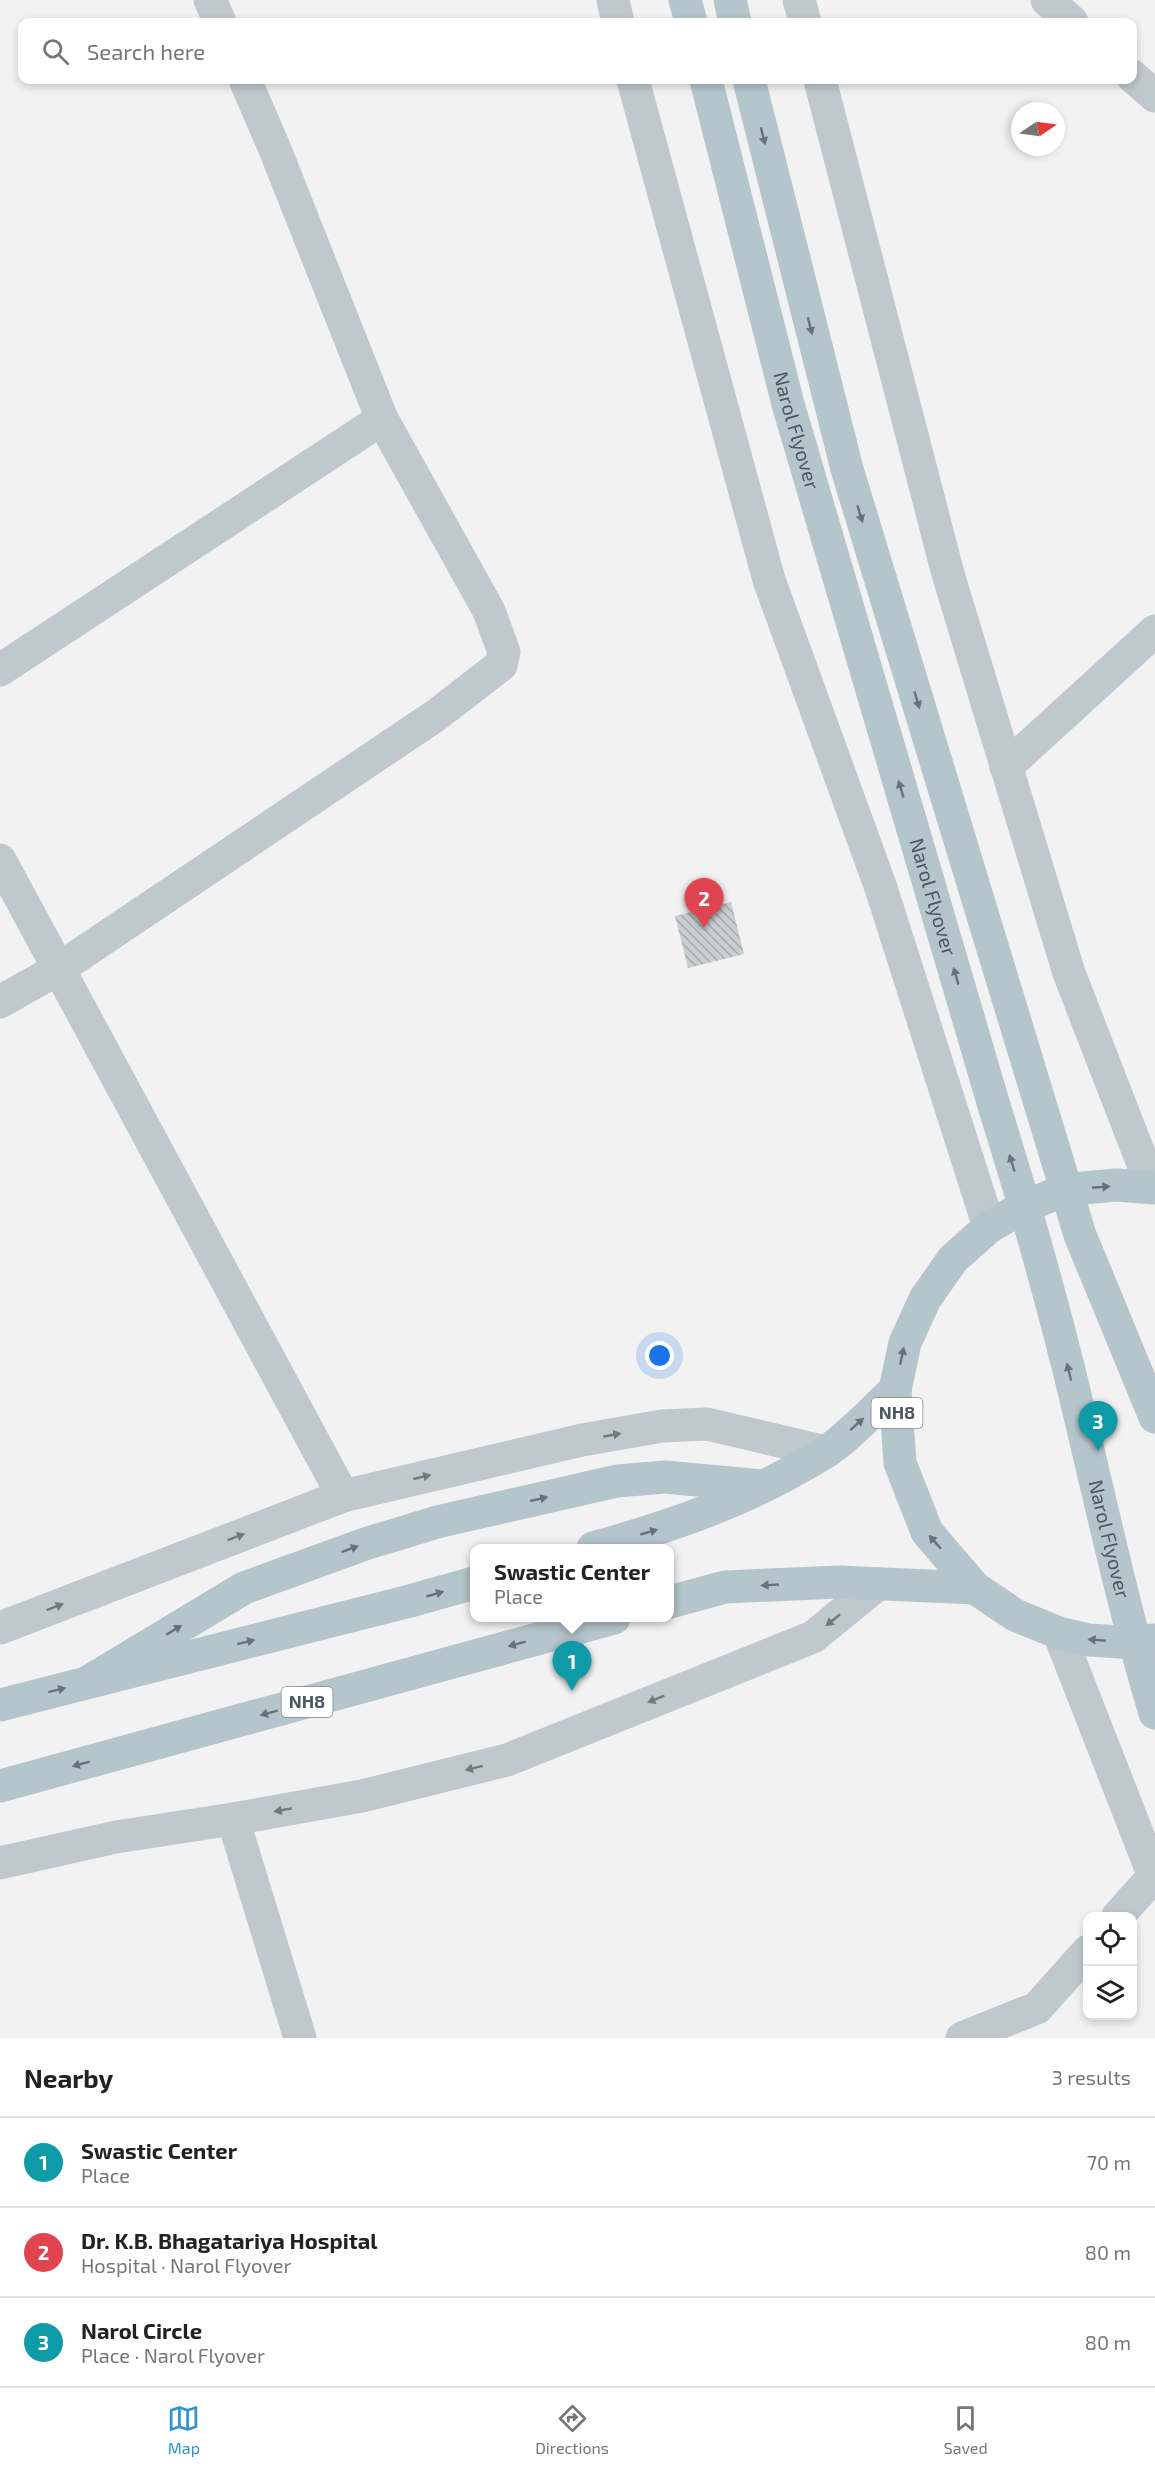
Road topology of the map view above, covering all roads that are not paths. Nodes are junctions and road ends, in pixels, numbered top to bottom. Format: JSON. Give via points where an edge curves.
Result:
{"nodes":[{"id":1,"x":210,"y":0,"type":"edge"},
{"id":2,"x":613,"y":0,"type":"edge"},
{"id":3,"x":685,"y":0,"type":"edge"},
{"id":4,"x":730,"y":0,"type":"edge"},
{"id":5,"x":799,"y":0,"type":"edge"},
{"id":6,"x":1047,"y":0,"type":"edge"},
{"id":7,"x":218,"y":18,"type":"edge"},
{"id":8,"x":617,"y":18,"type":"edge"},
{"id":9,"x":690,"y":18,"type":"edge"},
{"id":10,"x":734,"y":18,"type":"edge"},
{"id":11,"x":804,"y":18,"type":"edge"},
{"id":12,"x":1067,"y":18,"type":"edge"},
{"id":13,"x":1137,"y":80,"type":"edge"},
{"id":14,"x":247,"y":84,"type":"edge"},
{"id":15,"x":634,"y":84,"type":"edge"},
{"id":16,"x":706,"y":84,"type":"edge"},
{"id":17,"x":750,"y":84,"type":"edge"},
{"id":18,"x":821,"y":84,"type":"edge"},
{"id":19,"x":1155,"y":96,"type":"edge"},
{"id":20,"x":382,"y":419,"type":"junction"},
{"id":21,"x":1155,"y":631,"type":"edge"},
{"id":22,"x":0,"y":670,"type":"edge"},
{"id":23,"x":1006,"y":767,"type":"junction"},
{"id":24,"x":0,"y":860,"type":"edge"},
{"id":25,"x":60,"y":968,"type":"junction"},
{"id":26,"x":0,"y":1002,"type":"edge"},
{"id":27,"x":1153,"y":1187,"type":"edge"},
{"id":28,"x":989,"y":1227,"type":"junction"},
{"id":29,"x":896,"y":1390,"type":"junction"},
{"id":30,"x":1155,"y":1417,"type":"edge"},
{"id":31,"x":826,"y":1452,"type":"junction"},
{"id":32,"x":762,"y":1486,"type":"junction"},
{"id":33,"x":343,"y":1496,"type":"junction"},
{"id":34,"x":607,"y":1544,"type":"edge"},
{"id":35,"x":470,"y":1583,"type":"edge"},
{"id":36,"x":879,"y":1584,"type":"junction"},
{"id":37,"x":975,"y":1588,"type":"junction"},
{"id":38,"x":674,"y":1601,"type":"edge"},
{"id":39,"x":596,"y":1622,"type":"edge"},
{"id":40,"x":0,"y":1628,"type":"edge"},
{"id":41,"x":1059,"y":1633,"type":"junction"},
{"id":42,"x":1155,"y":1640,"type":"edge"},
{"id":43,"x":88,"y":1682,"type":"junction"},
{"id":44,"x":0,"y":1705,"type":"edge"},
{"id":45,"x":1155,"y":1713,"type":"edge"},
{"id":46,"x":0,"y":1786,"type":"edge"},
{"id":47,"x":233,"y":1819,"type":"junction"},
{"id":48,"x":0,"y":1863,"type":"edge"},
{"id":49,"x":1155,"y":1877,"type":"edge"},
{"id":50,"x":1123,"y":1912,"type":"edge"},
{"id":51,"x":1083,"y":1957,"type":"edge"},
{"id":52,"x":300,"y":2038,"type":"edge"},
{"id":53,"x":962,"y":2038,"type":"edge"}],
"edges":[{"from":1,"to":7,"type":"street"},
{"from":2,"to":8,"type":"street"},
{"from":3,"to":9,"type":"main road"},
{"from":4,"to":10,"type":"main road"},
{"from":5,"to":11,"type":"street"},
{"from":6,"to":12,"type":"street"},
{"from":13,"to":19,"type":"street"},
{"from":14,"to":20,"type":"street"},
{"from":15,"to":28,"type":"street","via":[[769,580],[881,888]]},
{"from":45,"to":16,"type":"main road","name":"Narol Flyover","one_way":true,"bridge":true,"via":[[1126,1613],[1029,1217],[788,404]]},
{"from":17,"to":30,"type":"main road","name":"Narol Flyover","one_way":true,"bridge":true,"via":[[847,469],[1080,1235]]},
{"from":18,"to":23,"type":"street","via":[[948,574]]},
{"from":20,"to":22,"type":"street"},
{"from":20,"to":25,"type":"street","via":[[489,611],[504,652],[501,665],[435,716]]},
{"from":21,"to":23,"type":"street"},
{"from":23,"to":27,"type":"street","via":[[1069,973]]},
{"from":24,"to":25,"type":"street"},
{"from":25,"to":26,"type":"street"},
{"from":25,"to":33,"type":"street"},
{"from":28,"to":27,"type":"main road","number":"NH8","one_way":true,"via":[[1050,1196],[1117,1185]]},
{"from":29,"to":28,"type":"main road","number":"NH8","one_way":true,"via":[[905,1343],[925,1299],[953,1260]]},
{"from":31,"to":29,"type":"main road","number":"NH8","one_way":true},
{"from":37,"to":29,"type":"main road","number":"NH8","one_way":true,"via":[[927,1532],[900,1463]]},
{"from":31,"to":32,"type":"main road","number":"NH8"},
{"from":33,"to":31,"type":"street","one_way":true,"via":[[582,1440],[662,1426],[707,1424]]},
{"from":34,"to":32,"type":"main road","number":"NH8","one_way":true,"via":[[669,1527],[732,1503]]},
{"from":43,"to":32,"type":"main road","one_way":true,"via":[[244,1588],[406,1532],[616,1481],[664,1477]]},
{"from":40,"to":33,"type":"street","one_way":true},
{"from":43,"to":35,"type":"main road","one_way":true},
{"from":36,"to":37,"type":"main road"},
{"from":36,"to":38,"type":"main road","one_way":true,"via":[[725,1587]]},
{"from":36,"to":47,"type":"street","one_way":true,"via":[[813,1637],[507,1760],[362,1796]]},
{"from":37,"to":41,"type":"main road","number":"NH8","via":[[1015,1615]]},
{"from":39,"to":46,"type":"main road","number":"NH8","one_way":true},
{"from":42,"to":41,"type":"main road","number":"NH8","one_way":true,"via":[[1089,1640]]},
{"from":41,"to":49,"type":"street"},
{"from":44,"to":43,"type":"main road","one_way":true},
{"from":47,"to":48,"type":"street","via":[[116,1837]]},
{"from":47,"to":52,"type":"street"},
{"from":49,"to":50,"type":"street"},
{"from":51,"to":53,"type":"street","via":[[1037,2008]]}]}
